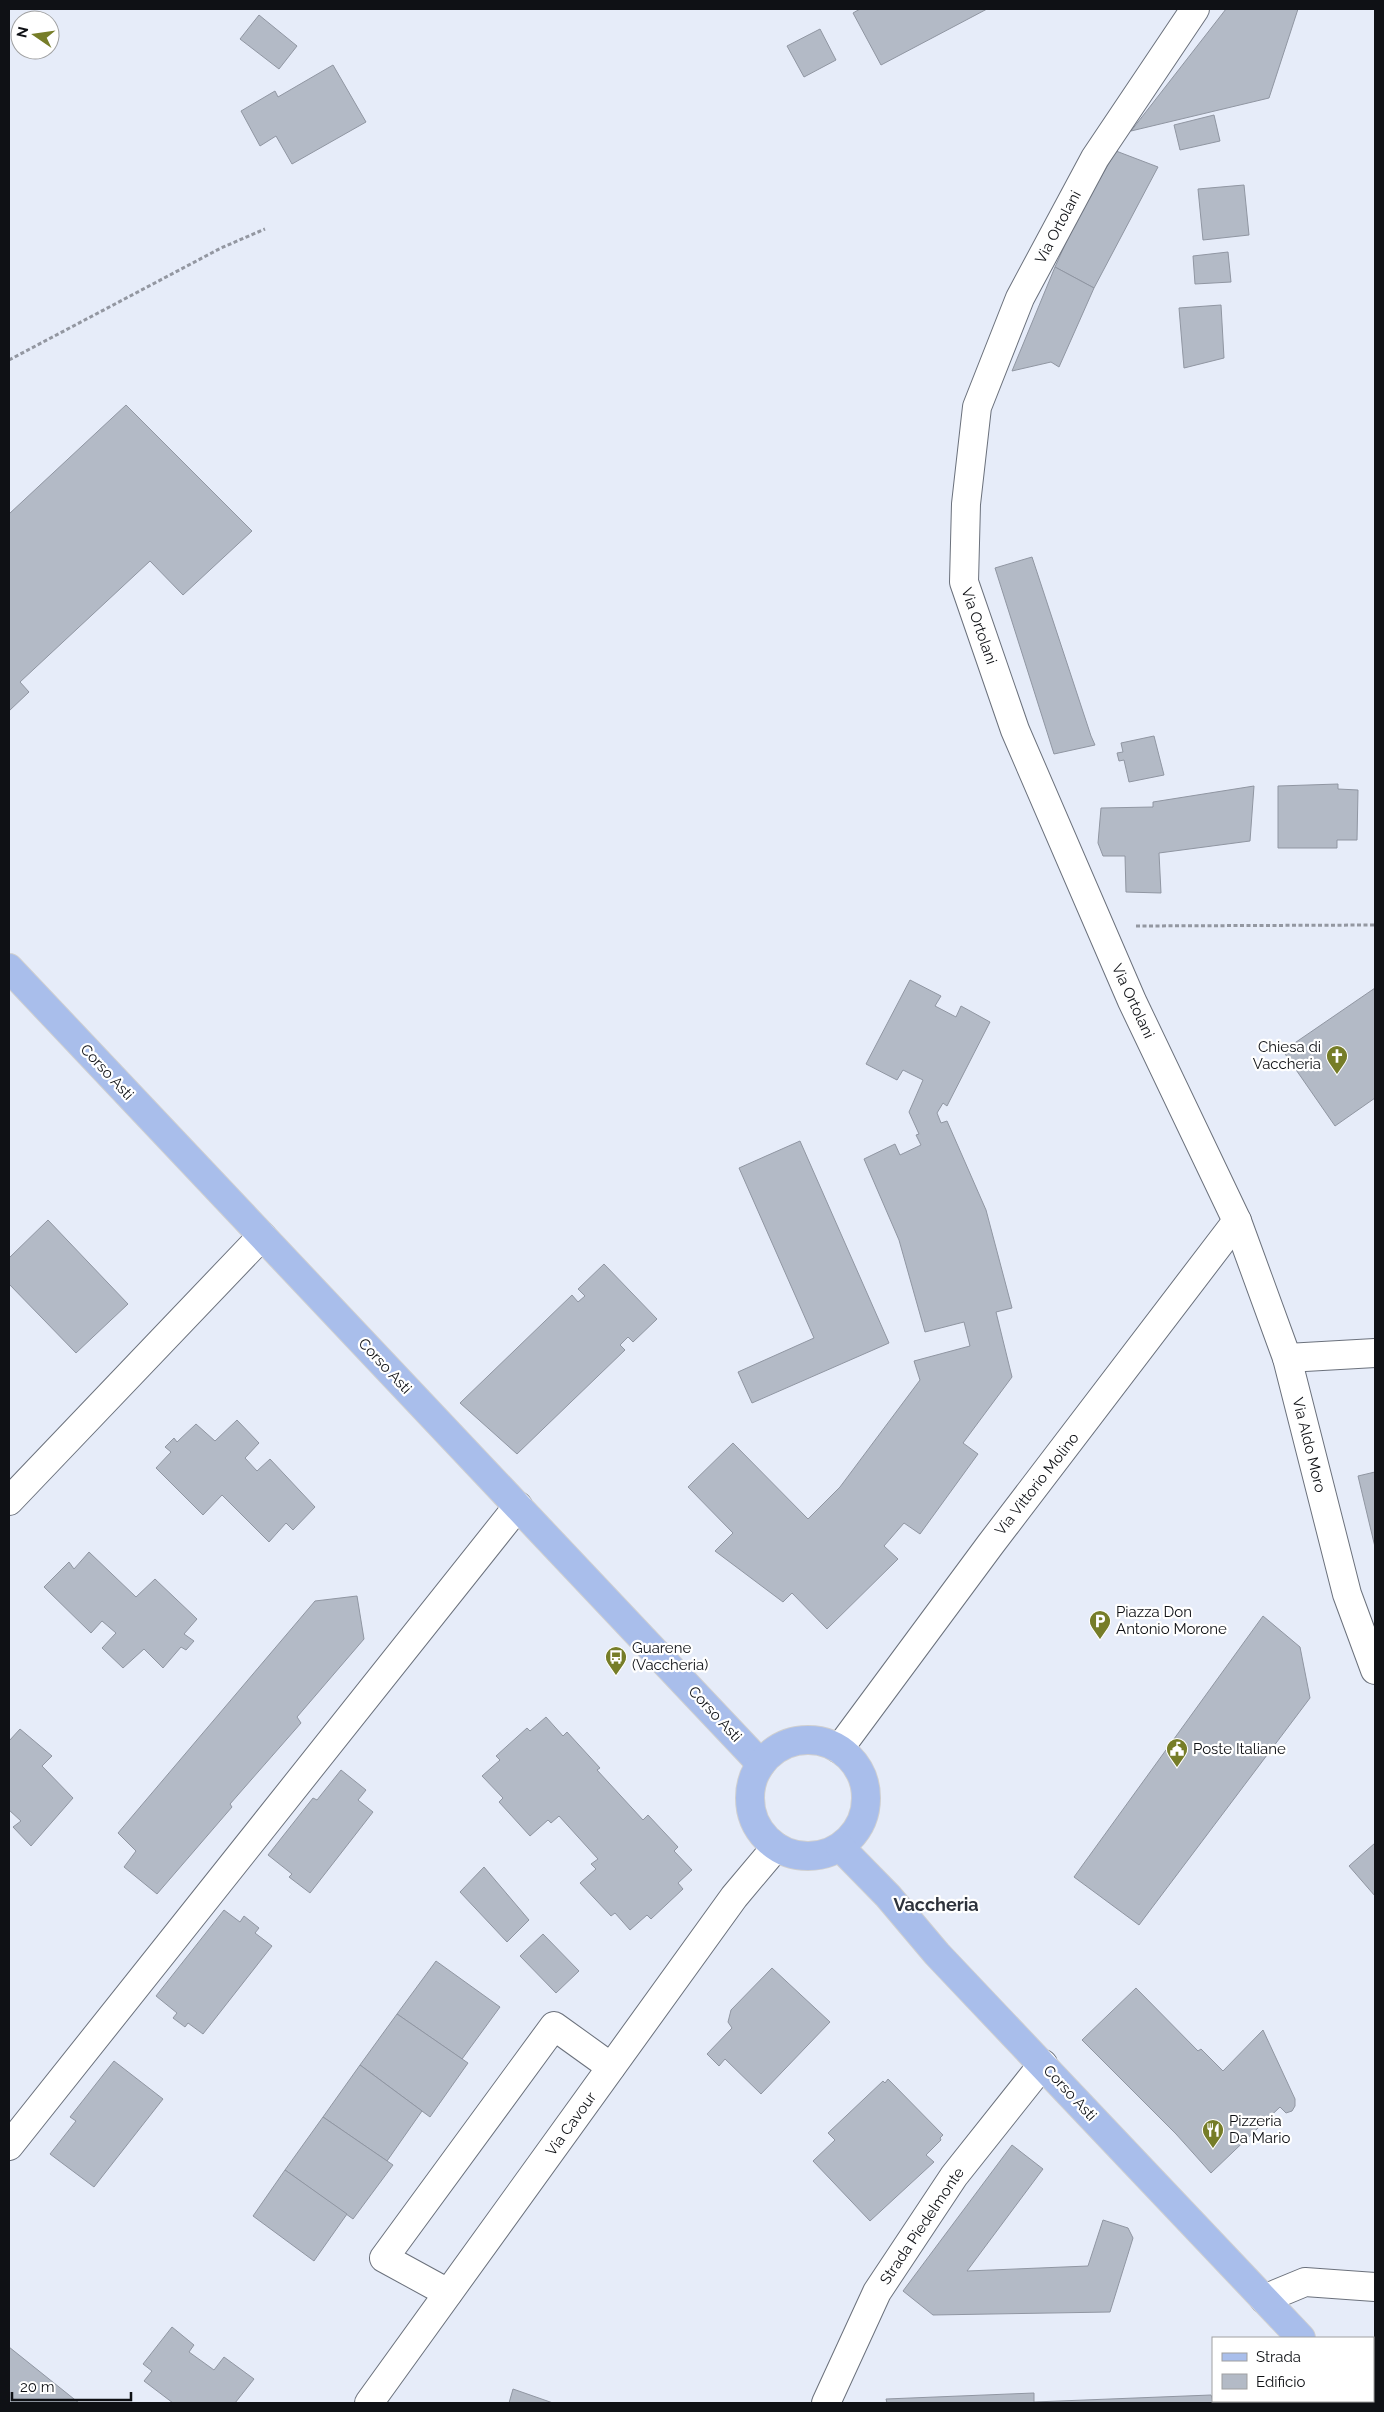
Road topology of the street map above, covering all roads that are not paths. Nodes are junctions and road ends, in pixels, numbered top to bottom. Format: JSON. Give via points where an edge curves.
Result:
{"nodes":[{"id":1,"x":1195,"y":9,"type":"edge"},
{"id":2,"x":9,"y":968,"type":"edge"},
{"id":3,"x":1237,"y":1221,"type":"junction"},
{"id":4,"x":262,"y":1236,"type":"junction"},
{"id":5,"x":1375,"y":1352,"type":"edge"},
{"id":6,"x":1287,"y":1358,"type":"junction"},
{"id":7,"x":9,"y":1501,"type":"edge"},
{"id":8,"x":518,"y":1506,"type":"junction"},
{"id":9,"x":1375,"y":1670,"type":"edge"},
{"id":10,"x":840,"y":1749,"type":"junction"},
{"id":11,"x":761,"y":1764,"type":"junction"},
{"id":12,"x":776,"y":1847,"type":"junction"},
{"id":13,"x":840,"y":1847,"type":"junction"},
{"id":14,"x":1043,"y":2064,"type":"junction"},
{"id":15,"x":612,"y":2067,"type":"junction"},
{"id":16,"x":9,"y":2146,"type":"edge"},
{"id":17,"x":1375,"y":2287,"type":"edge"},
{"id":18,"x":448,"y":2293,"type":"junction"},
{"id":19,"x":1264,"y":2299,"type":"junction"},
{"id":20,"x":1300,"y":2337,"type":"edge"},
{"id":21,"x":369,"y":2403,"type":"edge"},
{"id":22,"x":826,"y":2403,"type":"edge"}],
"edges":[{"from":1,"to":3,"type":"street","name":"Via Ortolani","via":[[1095,158],[1020,298],[977,407],[966,504],[964,582],[1015,730],[1132,1001]]},
{"from":2,"to":4,"type":"main road","name":"Corso Asti"},
{"from":3,"to":6,"type":"street","name":"Via Aldo Moro"},
{"from":3,"to":10,"type":"street","name":"Via Vittorio Molino","via":[[990,1545]]},
{"from":4,"to":7,"type":"street"},
{"from":4,"to":8,"type":"main road","name":"Corso Asti"},
{"from":5,"to":6,"type":"street"},
{"from":6,"to":9,"type":"street","name":"Via Aldo Moro","via":[[1347,1594]]},
{"from":8,"to":11,"type":"main road","name":"Corso Asti"},
{"from":8,"to":16,"type":"street"},
{"from":10,"to":11,"type":"main road","via":[[824,1742],[806,1740],[789,1743],[774,1751]]},
{"from":10,"to":13,"type":"main road","via":[[863,1779],[866,1797],[863,1816],[854,1834]]},
{"from":11,"to":12,"type":"main road","via":[[753,1780],[750,1799],[753,1818],[762,1834]]},
{"from":12,"to":13,"type":"main road","via":[[808,1856],[825,1854]]},
{"from":12,"to":15,"type":"street","name":"Via Cavour","via":[[734,1897]]},
{"from":13,"to":14,"type":"main road","name":"Corso Asti"},
{"from":14,"to":19,"type":"main road","name":"Corso Asti"},
{"from":14,"to":22,"type":"street","name":"Strada Piedelmonte","via":[[954,2176],[877,2292]]},
{"from":15,"to":18,"type":"street","name":"Via Cavour"},
{"from":15,"to":18,"type":"street","via":[[554,2026],[384,2258]]},
{"from":17,"to":19,"type":"street","via":[[1305,2282]]},
{"from":18,"to":21,"type":"street","name":"Via Cavour"},
{"from":19,"to":20,"type":"main road","name":"Corso Asti"}]}
